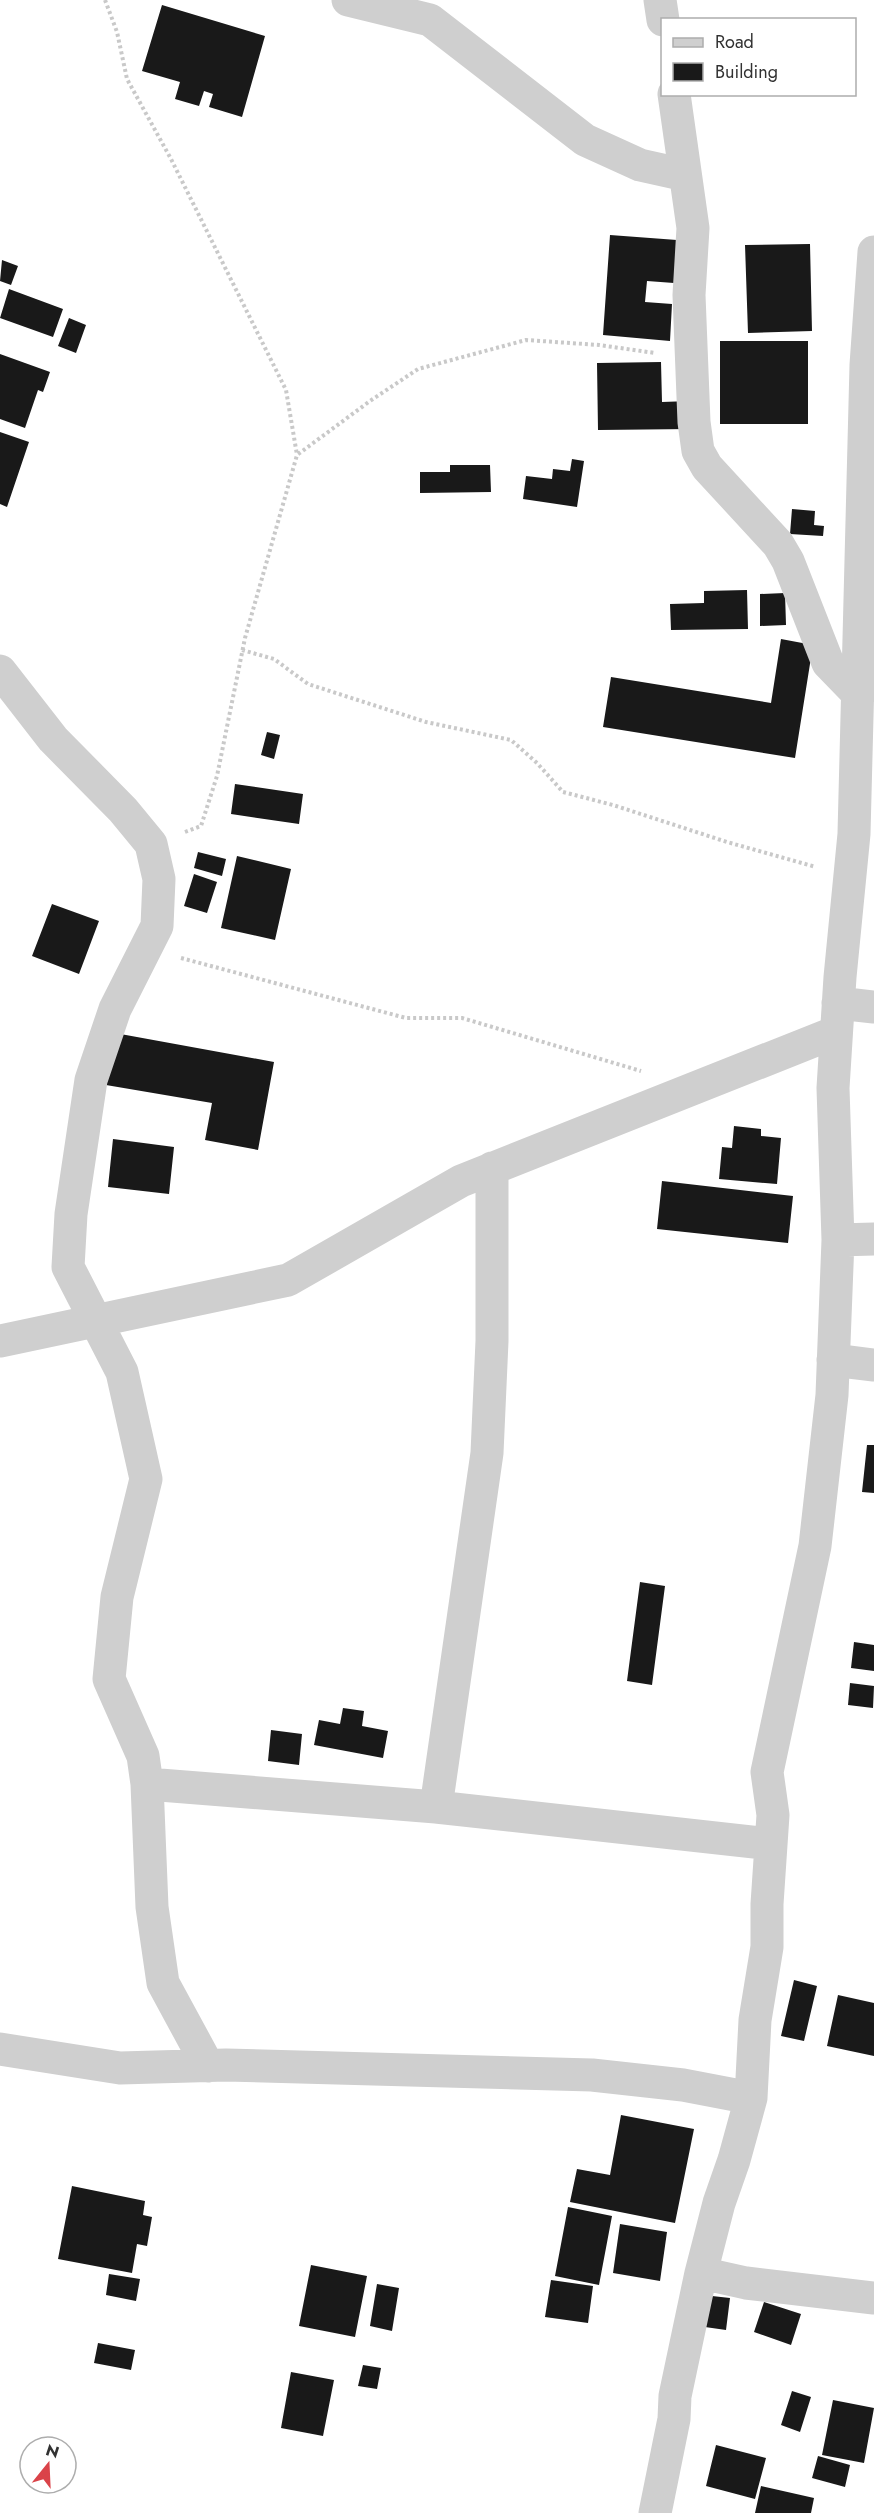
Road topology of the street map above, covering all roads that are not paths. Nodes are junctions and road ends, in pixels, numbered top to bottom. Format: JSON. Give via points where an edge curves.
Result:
{"nodes":[{"id":1,"x":348,"y":0,"type":"edge"},
{"id":2,"x":660,"y":0,"type":"edge"},
{"id":3,"x":663,"y":18,"type":"edge"},
{"id":4,"x":674,"y":96,"type":"edge"},
{"id":5,"x":686,"y":175,"type":"junction"},
{"id":6,"x":874,"y":252,"type":"edge"},
{"id":7,"x":0,"y":671,"type":"edge"},
{"id":8,"x":858,"y":695,"type":"junction"},
{"id":9,"x":862,"y":874,"type":"edge"},
{"id":10,"x":874,"y":1007,"type":"edge"},
{"id":11,"x":837,"y":1017,"type":"junction"},
{"id":12,"x":492,"y":1168,"type":"junction"},
{"id":13,"x":874,"y":1239,"type":"edge"},
{"id":14,"x":838,"y":1240,"type":"junction"},
{"id":15,"x":95,"y":1321,"type":"junction"},
{"id":16,"x":0,"y":1341,"type":"edge"},
{"id":17,"x":833,"y":1360,"type":"junction"},
{"id":18,"x":874,"y":1365,"type":"edge"},
{"id":19,"x":147,"y":1784,"type":"junction"},
{"id":20,"x":436,"y":1807,"type":"junction"},
{"id":21,"x":771,"y":1844,"type":"junction"},
{"id":22,"x":0,"y":2049,"type":"edge"},
{"id":23,"x":208,"y":2066,"type":"junction"},
{"id":24,"x":751,"y":2098,"type":"junction"},
{"id":25,"x":701,"y":2273,"type":"junction"},
{"id":26,"x":874,"y":2298,"type":"edge"},
{"id":27,"x":655,"y":2513,"type":"edge"}],
"edges":[{"from":1,"to":5,"type":"street","via":[[430,20],[585,140],[640,165]]},
{"from":2,"to":3,"type":"street"},
{"from":4,"to":5,"type":"street"},
{"from":5,"to":8,"type":"street","via":[[693,228],[689,295],[698,451],[707,467],[778,544],[828,663]]},
{"from":6,"to":8,"type":"street","via":[[866,365]]},
{"from":7,"to":15,"type":"street","via":[[53,739],[151,844],[159,879],[156,926],[115,1009],[91,1080],[78,1159],[68,1267]]},
{"from":8,"to":9,"type":"street","via":[[854,834]]},
{"from":9,"to":11,"type":"street"},
{"from":10,"to":11,"type":"street"},
{"from":11,"to":12,"type":"street","via":[[694,1088]]},
{"from":11,"to":14,"type":"street","via":[[832,1088]]},
{"from":12,"to":15,"type":"street","via":[[461,1181],[288,1280]]},
{"from":12,"to":20,"type":"street","via":[[492,1341],[487,1453]]},
{"from":13,"to":14,"type":"street"},
{"from":14,"to":17,"type":"street"},
{"from":15,"to":16,"type":"street"},
{"from":15,"to":19,"type":"street","via":[[122,1372],[146,1479],[117,1597],[109,1679],[143,1756]]},
{"from":17,"to":18,"type":"street"},
{"from":17,"to":21,"type":"street","via":[[815,1546],[767,1772],[773,1815]]},
{"from":19,"to":20,"type":"street"},
{"from":19,"to":23,"type":"street","via":[[152,1907],[163,1983]]},
{"from":20,"to":21,"type":"street"},
{"from":21,"to":24,"type":"street","via":[[767,1947],[755,2020]]},
{"from":22,"to":23,"type":"street","via":[[120,2068]]},
{"from":23,"to":24,"type":"street","via":[[592,2075],[683,2085]]},
{"from":24,"to":25,"type":"street"},
{"from":25,"to":26,"type":"street","via":[[746,2283]]},
{"from":25,"to":27,"type":"street"}]}
